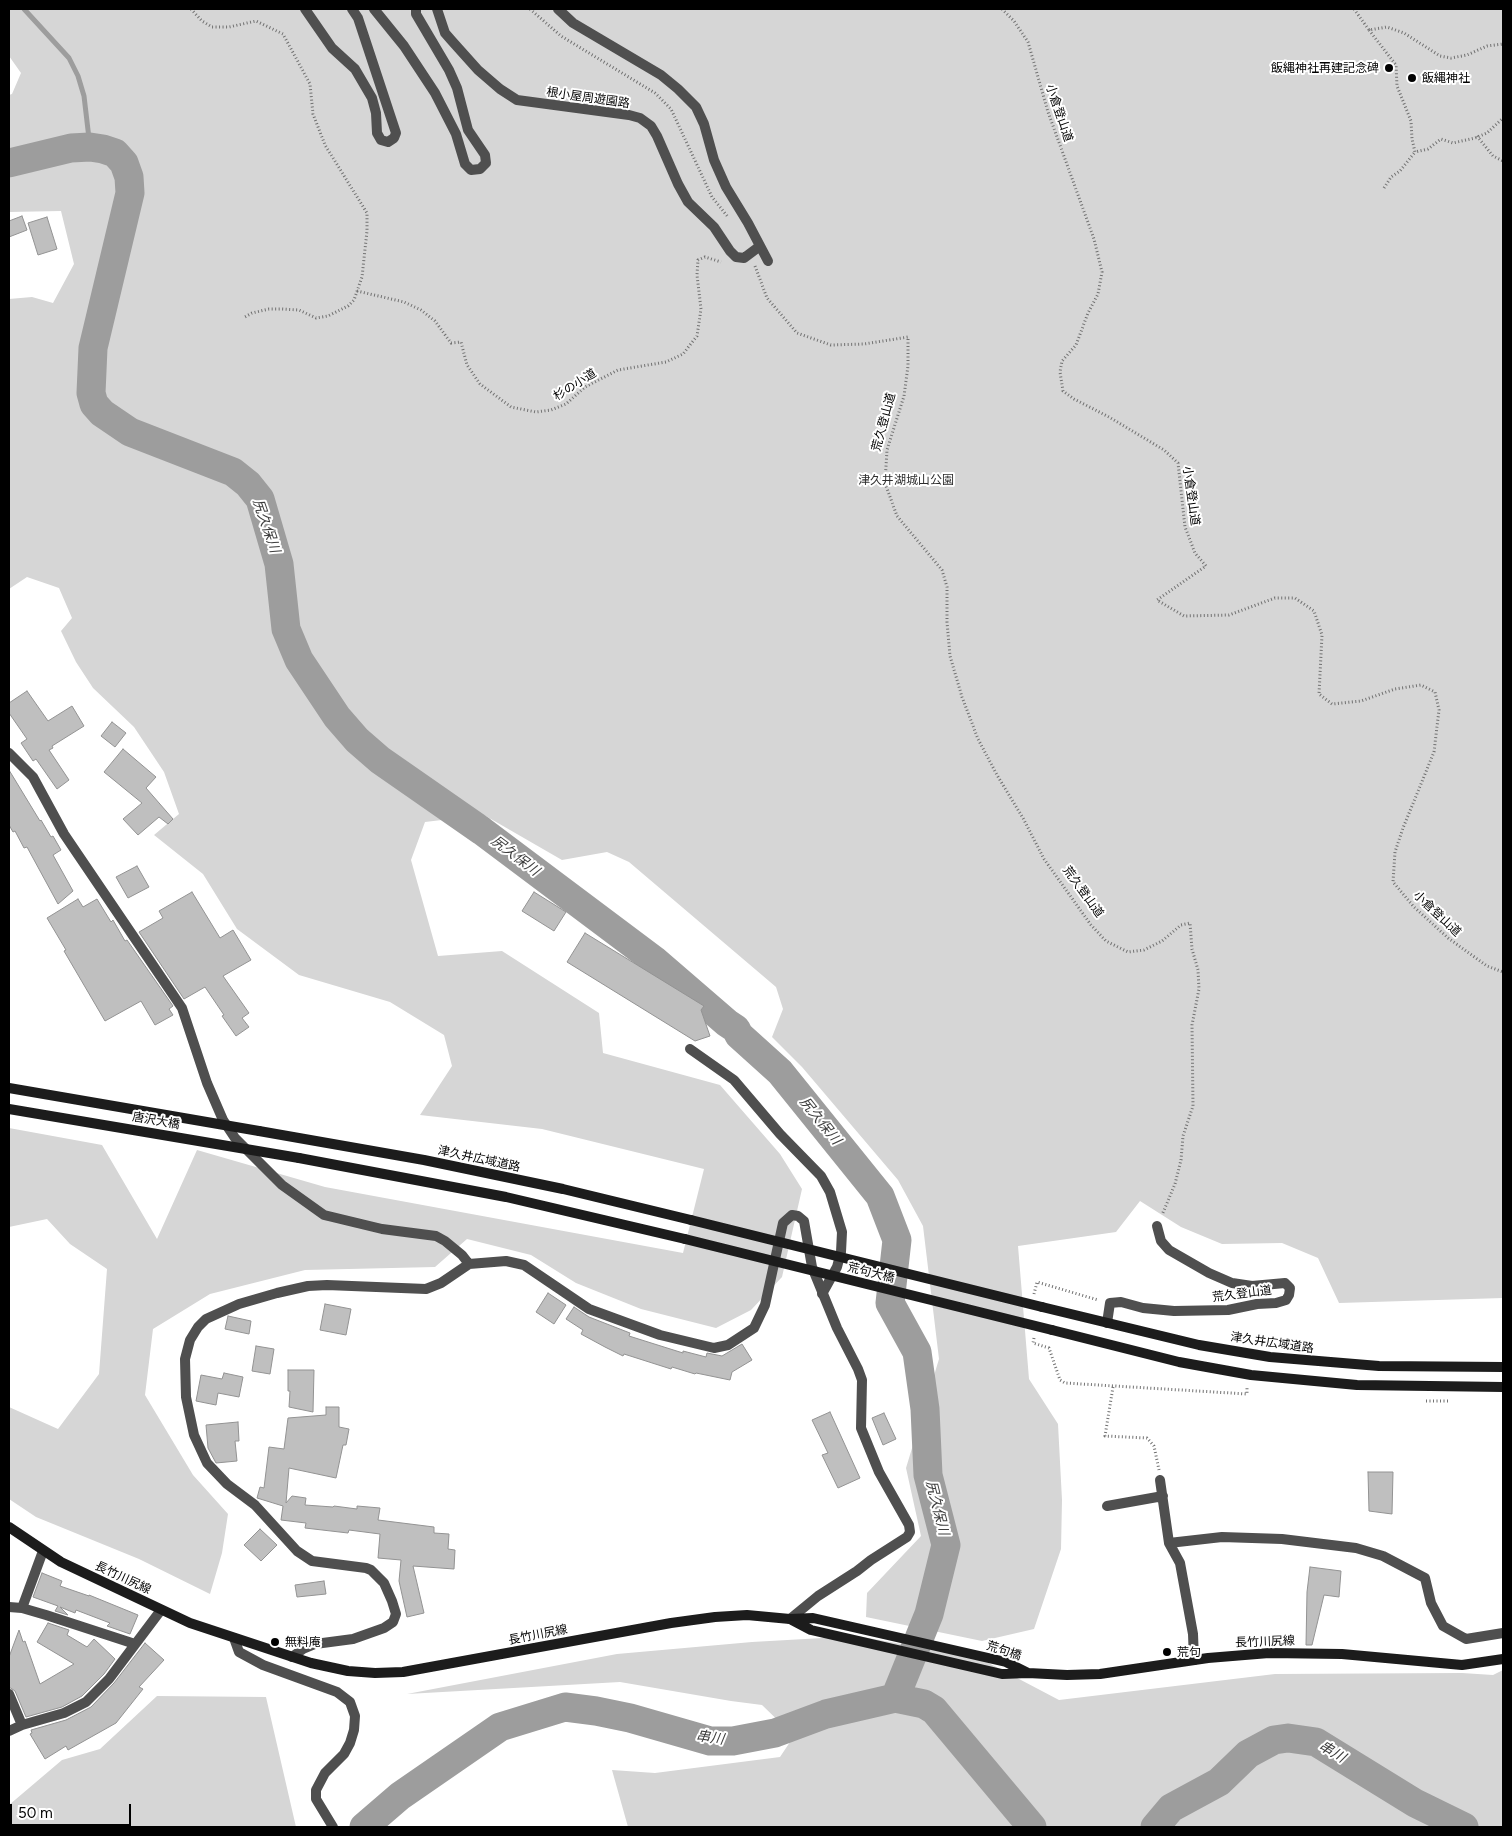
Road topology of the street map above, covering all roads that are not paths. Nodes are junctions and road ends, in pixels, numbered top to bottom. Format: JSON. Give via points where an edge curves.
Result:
{"nodes":[{"id":1,"x":306,"y":9,"type":"edge"},
{"id":2,"x":352,"y":9,"type":"edge"},
{"id":3,"x":374,"y":9,"type":"edge"},
{"id":4,"x":416,"y":9,"type":"edge"},
{"id":5,"x":437,"y":9,"type":"edge"},
{"id":6,"x":558,"y":9,"type":"edge"},
{"id":7,"x":760,"y":246,"type":"junction"},
{"id":8,"x":768,"y":260,"type":"dead end"},
{"id":9,"x":9,"y":752,"type":"edge"},
{"id":10,"x":690,"y":1049,"type":"dead end"},
{"id":11,"x":9,"y":1088,"type":"edge"},
{"id":12,"x":9,"y":1109,"type":"edge"},
{"id":13,"x":259,"y":1131,"type":"joint"},
{"id":14,"x":691,"y":1220,"type":"joint"},
{"id":15,"x":1158,"y":1226,"type":"road end"},
{"id":16,"x":685,"y":1239,"type":"joint"},
{"id":17,"x":470,"y":1264,"type":"junction"},
{"id":18,"x":822,"y":1294,"type":"junction"},
{"id":19,"x":1042,"y":1307,"type":"joint"},
{"id":20,"x":1107,"y":1323,"type":"junction"},
{"id":21,"x":1503,"y":1367,"type":"edge"},
{"id":22,"x":1503,"y":1387,"type":"edge"},
{"id":23,"x":1160,"y":1480,"type":"dead end"},
{"id":24,"x":1163,"y":1496,"type":"junction"},
{"id":25,"x":1107,"y":1506,"type":"dead end"},
{"id":26,"x":9,"y":1527,"type":"edge"},
{"id":27,"x":1170,"y":1542,"type":"junction"},
{"id":28,"x":43,"y":1551,"type":"junction"},
{"id":29,"x":9,"y":1607,"type":"edge"},
{"id":30,"x":22,"y":1608,"type":"junction"},
{"id":31,"x":161,"y":1610,"type":"junction"},
{"id":32,"x":790,"y":1620,"type":"junction"},
{"id":33,"x":1503,"y":1633,"type":"edge"},
{"id":34,"x":234,"y":1638,"type":"junction"},
{"id":35,"x":134,"y":1644,"type":"junction"},
{"id":36,"x":292,"y":1657,"type":"junction"},
{"id":37,"x":1503,"y":1658,"type":"edge"},
{"id":38,"x":1194,"y":1660,"type":"junction"},
{"id":39,"x":1028,"y":1673,"type":"junction"},
{"id":40,"x":9,"y":1694,"type":"edge"},
{"id":41,"x":22,"y":1726,"type":"junction"},
{"id":42,"x":9,"y":1731,"type":"edge"},
{"id":43,"x":331,"y":1824,"type":"edge"}],
"edges":[{"from":1,"to":2,"type":"street","via":[[332,48],[355,69],[372,98],[377,133],[381,140],[388,142],[396,133],[358,18]]},
{"from":3,"to":4,"type":"street","via":[[404,46],[435,93],[456,134],[465,164],[472,170],[480,169],[486,163],[485,155],[468,130],[449,70]]},
{"from":5,"to":7,"type":"street","name":"根小屋周遊園路","via":[[445,33],[478,70],[516,100],[640,118],[651,126],[688,202],[714,227],[730,252],[744,258]]},
{"from":6,"to":7,"type":"street","via":[[574,23],[661,75],[696,107],[726,187]]},
{"from":7,"to":8,"type":"street"},
{"from":9,"to":17,"type":"street","via":[[32,777],[64,834],[182,1008],[207,1083],[235,1138],[282,1185],[324,1215],[382,1229],[436,1236]]},
{"from":10,"to":18,"type":"street","via":[[734,1080],[821,1176],[830,1192],[842,1232],[841,1252],[837,1267]]},
{"from":11,"to":13,"type":"main road","name":"唐沢大橋","bridge":true},
{"from":12,"to":16,"type":"main road","name":"唐沢大橋","bridge":true,"via":[[506,1197]]},
{"from":13,"to":14,"type":"main road","name":"津久井広域道路","via":[[563,1189]]},
{"from":14,"to":19,"type":"main road","name":"荒句大橋","bridge":true},
{"from":15,"to":20,"type":"street","name":"荒久登山道","via":[[1161,1241],[1169,1250],[1209,1273],[1232,1283],[1252,1286],[1285,1283],[1290,1288],[1289,1295],[1286,1300],[1276,1303],[1228,1310],[1174,1311],[1121,1302],[1110,1304]]},
{"from":16,"to":22,"type":"main road","name":"荒句大橋","bridge":true,"via":[[1170,1360],[1250,1375],[1357,1385]]},
{"from":17,"to":18,"type":"street","via":[[500,1261],[524,1266],[589,1309],[660,1335],[714,1348],[728,1345],[754,1328],[771,1280],[783,1223],[788,1217],[795,1216],[806,1224],[812,1266]]},
{"from":17,"to":36,"type":"street","via":[[442,1283],[426,1288],[334,1285],[308,1286],[277,1293],[215,1314],[198,1327],[190,1340],[184,1360],[186,1398],[194,1435],[207,1463],[227,1484],[255,1505],[297,1551],[312,1561],[371,1570],[384,1583],[392,1601],[396,1614],[393,1622],[384,1628],[353,1639],[315,1644]]},
{"from":18,"to":32,"type":"street","via":[[862,1380],[861,1428],[910,1532],[818,1596]]},
{"from":19,"to":20,"type":"main road","name":"津久井広域道路"},
{"from":20,"to":21,"type":"main road","name":"津久井広域道路","via":[[1199,1345],[1270,1357],[1387,1366]]},
{"from":23,"to":24,"type":"street"},
{"from":24,"to":25,"type":"street"},
{"from":24,"to":27,"type":"street"},
{"from":26,"to":28,"type":"main road","name":"長竹川尻線"},
{"from":27,"to":33,"type":"street","via":[[1222,1537],[1282,1539],[1356,1548],[1383,1556],[1425,1578],[1431,1603],[1442,1626],[1466,1639]]},
{"from":27,"to":38,"type":"street","via":[[1180,1563],[1194,1634]]},
{"from":28,"to":30,"type":"street"},
{"from":28,"to":31,"type":"main road","name":"長竹川尻線"},
{"from":29,"to":30,"type":"street"},
{"from":30,"to":35,"type":"street"},
{"from":31,"to":34,"type":"main road","name":"長竹川尻線"},
{"from":31,"to":35,"type":"street"},
{"from":32,"to":36,"type":"main road","name":"長竹川尻線","via":[[747,1615],[700,1618],[394,1673],[348,1671]]},
{"from":32,"to":39,"type":"main road","name":"荒句橋","via":[[811,1630],[1002,1674]]},
{"from":32,"to":39,"type":"main road","name":"荒句橋","via":[[813,1618],[1006,1662]]},
{"from":34,"to":36,"type":"main road","name":"長竹川尻線"},
{"from":34,"to":43,"type":"street","via":[[239,1652],[255,1661],[337,1692],[350,1702],[355,1716],[350,1742],[316,1790],[316,1799]]},
{"from":35,"to":41,"type":"street","via":[[109,1679],[86,1702],[64,1714]]},
{"from":37,"to":38,"type":"main road","name":"長竹川尻線","via":[[1462,1665],[1305,1653],[1248,1654]]},
{"from":38,"to":39,"type":"main road","name":"長竹川尻線","via":[[1100,1674]]},
{"from":40,"to":41,"type":"street"},
{"from":41,"to":42,"type":"street"}]}
